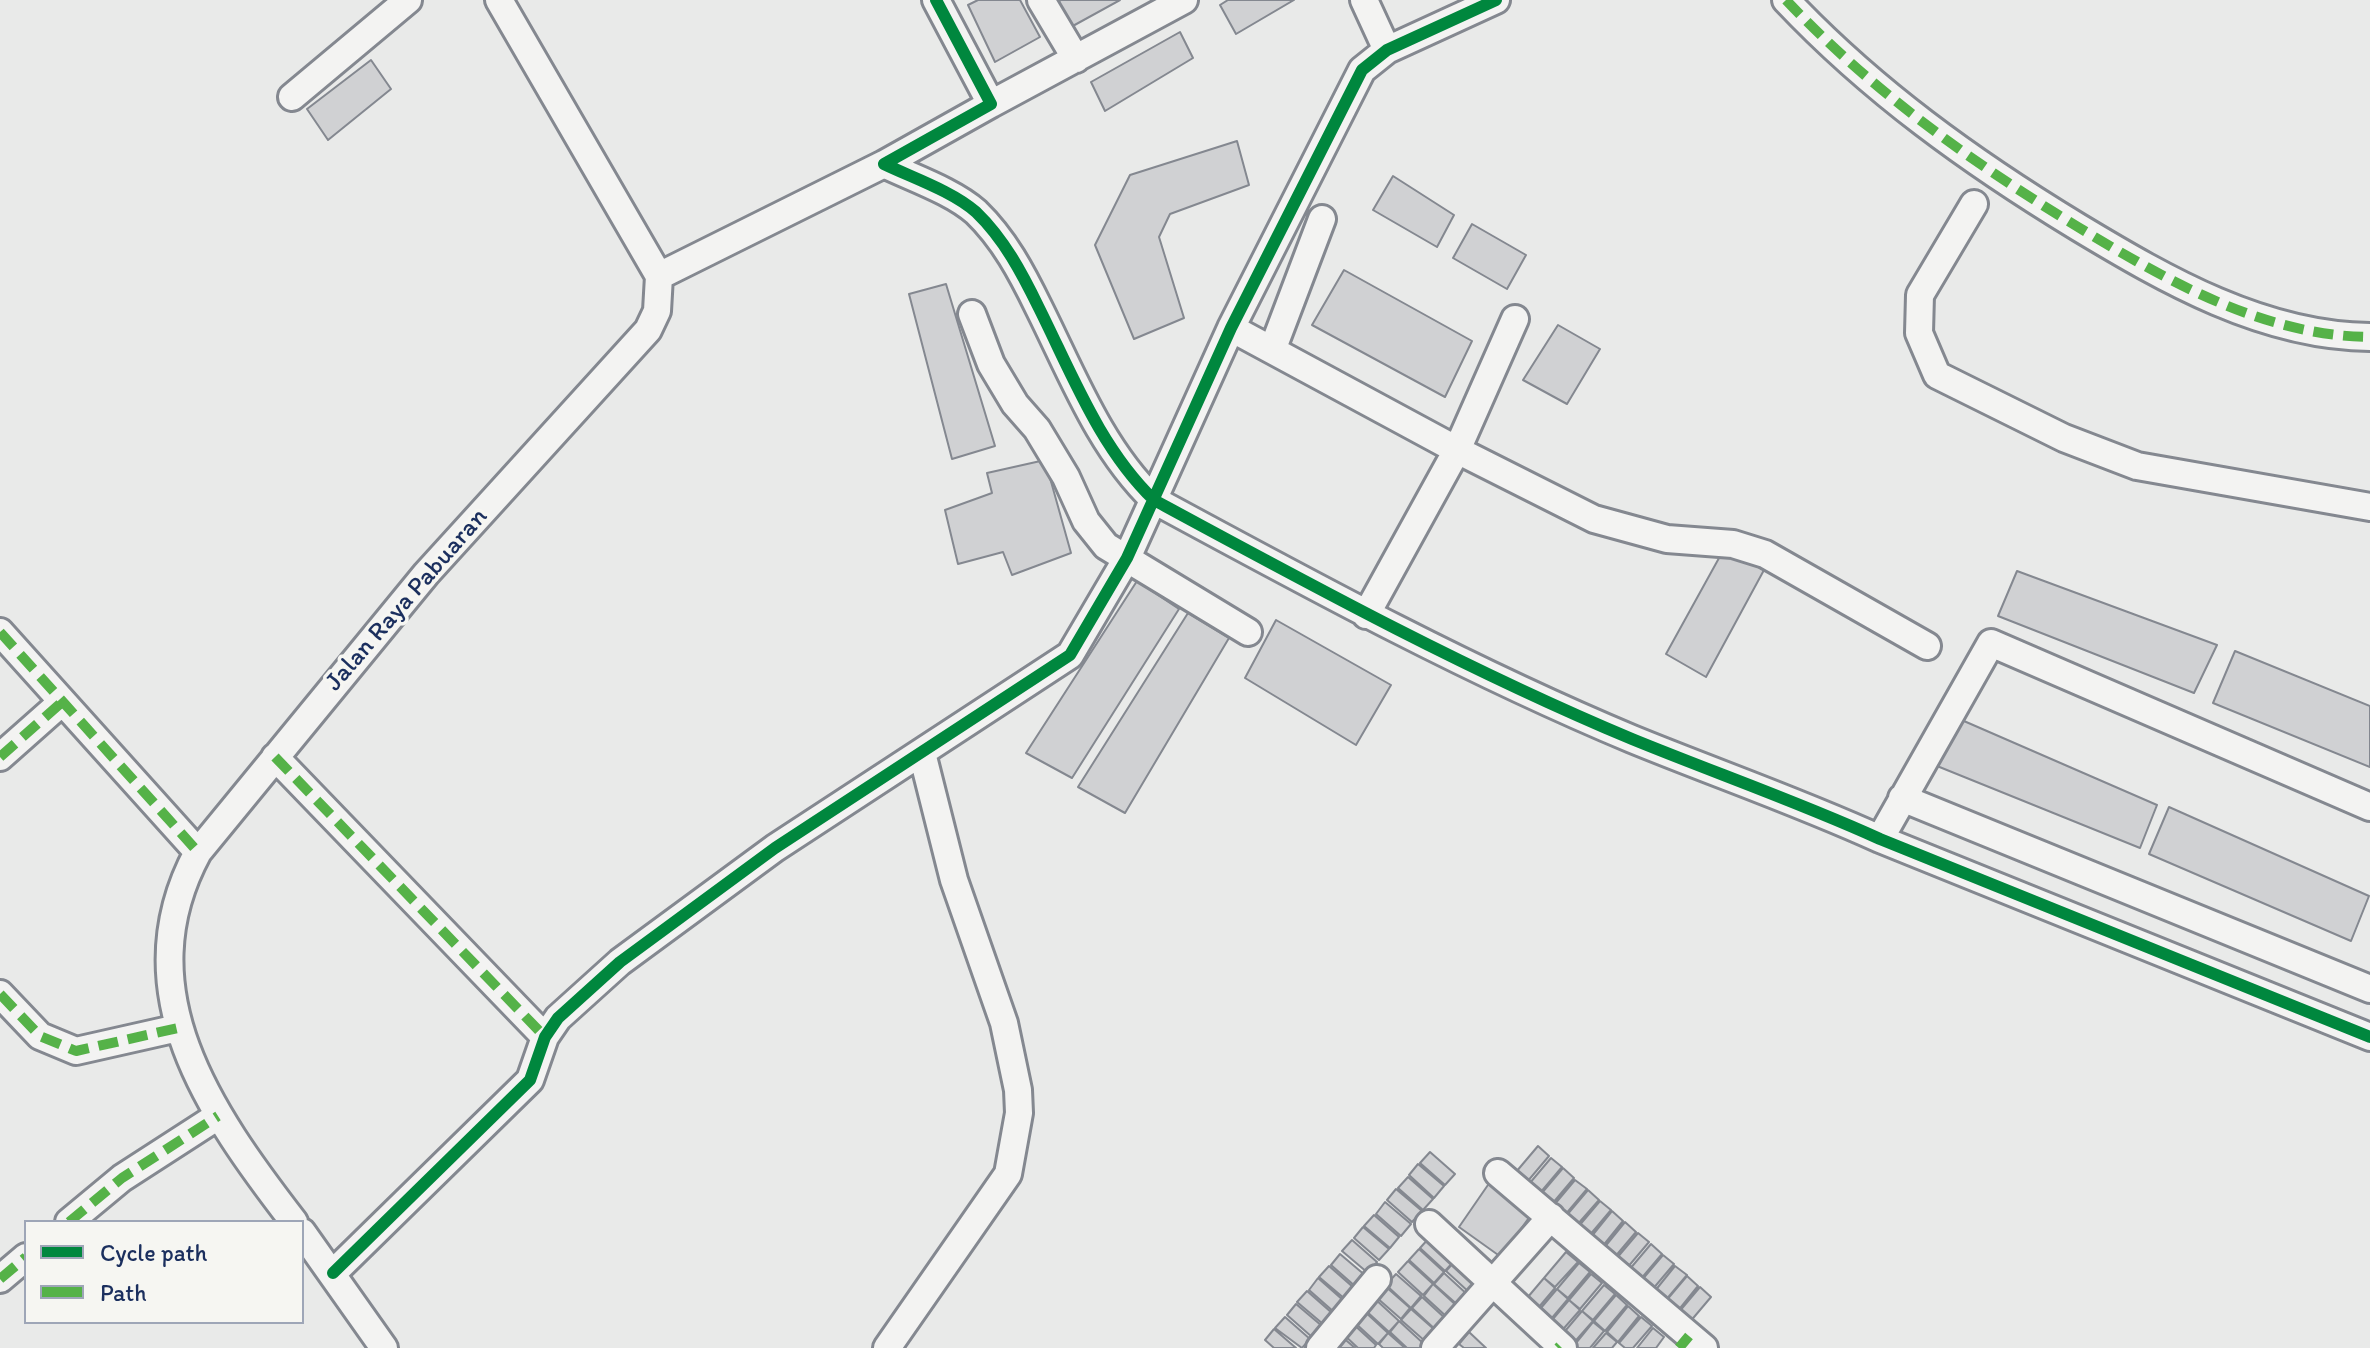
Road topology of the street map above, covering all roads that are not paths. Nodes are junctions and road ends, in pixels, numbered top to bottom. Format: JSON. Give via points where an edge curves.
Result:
{"nodes":[{"id":1,"x":408,"y":0,"type":"edge"},
{"id":2,"x":499,"y":0,"type":"edge"},
{"id":3,"x":936,"y":0,"type":"edge"},
{"id":4,"x":1041,"y":0,"type":"edge"},
{"id":5,"x":1184,"y":0,"type":"edge"},
{"id":6,"x":1364,"y":0,"type":"edge"},
{"id":7,"x":1786,"y":0,"type":"edge"},
{"id":8,"x":1487,"y":2,"type":"edge"},
{"id":9,"x":1387,"y":50,"type":"junction"},
{"id":10,"x":1076,"y":59,"type":"junction"},
{"id":11,"x":292,"y":97,"type":"dead end"},
{"id":12,"x":991,"y":104,"type":"junction"},
{"id":13,"x":884,"y":164,"type":"junction"},
{"id":14,"x":1974,"y":204,"type":"dead end"},
{"id":15,"x":1322,"y":219,"type":"dead end"},
{"id":16,"x":659,"y":276,"type":"junction"},
{"id":17,"x":972,"y":314,"type":"dead end"},
{"id":18,"x":1515,"y":319,"type":"dead end"},
{"id":19,"x":1231,"y":328,"type":"junction"},
{"id":20,"x":2370,"y":337,"type":"edge"},
{"id":21,"x":1273,"y":348,"type":"junction"},
{"id":22,"x":1457,"y":450,"type":"junction"},
{"id":23,"x":1154,"y":500,"type":"junction"},
{"id":24,"x":2370,"y":507,"type":"edge"},
{"id":25,"x":1127,"y":558,"type":"junction"},
{"id":26,"x":1366,"y":615,"type":"junction"},
{"id":27,"x":0,"y":632,"type":"edge"},
{"id":28,"x":1248,"y":632,"type":"dead end"},
{"id":29,"x":1927,"y":646,"type":"dead end"},
{"id":30,"x":62,"y":702,"type":"junction"},
{"id":31,"x":922,"y":753,"type":"junction"},
{"id":32,"x":0,"y":757,"type":"edge"},
{"id":33,"x":275,"y":757,"type":"junction"},
{"id":34,"x":1902,"y":798,"type":"junction"},
{"id":35,"x":2370,"y":807,"type":"edge"},
{"id":36,"x":1880,"y":839,"type":"junction"},
{"id":37,"x":198,"y":852,"type":"junction"},
{"id":38,"x":2370,"y":989,"type":"edge"},
{"id":39,"x":0,"y":994,"type":"edge"},
{"id":40,"x":178,"y":1028,"type":"junction"},
{"id":41,"x":545,"y":1037,"type":"junction"},
{"id":42,"x":2370,"y":1037,"type":"edge"},
{"id":43,"x":218,"y":1116,"type":"junction"},
{"id":44,"x":1498,"y":1173,"type":"dead end"},
{"id":45,"x":1551,"y":1217,"type":"junction"},
{"id":46,"x":71,"y":1220,"type":"edge"},
{"id":47,"x":293,"y":1220,"type":"edge"},
{"id":48,"x":1429,"y":1224,"type":"dead end"},
{"id":49,"x":304,"y":1235,"type":"edge"},
{"id":50,"x":24,"y":1259,"type":"edge"},
{"id":51,"x":333,"y":1273,"type":"junction"},
{"id":52,"x":0,"y":1279,"type":"edge"},
{"id":53,"x":1377,"y":1279,"type":"dead end"},
{"id":54,"x":1493,"y":1283,"type":"junction"},
{"id":55,"x":1691,"y":1344,"type":"edge"},
{"id":56,"x":1561,"y":1347,"type":"edge"},
{"id":57,"x":384,"y":1348,"type":"edge"},
{"id":58,"x":887,"y":1348,"type":"edge"},
{"id":59,"x":1320,"y":1348,"type":"edge"},
{"id":60,"x":1435,"y":1348,"type":"edge"}],
"edges":[{"from":1,"to":11,"type":"street"},
{"from":2,"to":16,"type":"street"},
{"from":3,"to":12,"type":"street"},
{"from":4,"to":10,"type":"street"},
{"from":5,"to":10,"type":"street"},
{"from":6,"to":9,"type":"street"},
{"from":7,"to":20,"type":"street","via":[[1927,128],[2114,249],[2178,285],[2247,314]]},
{"from":8,"to":9,"type":"street"},
{"from":9,"to":19,"type":"street","via":[[1362,70]]},
{"from":10,"to":12,"type":"street"},
{"from":12,"to":13,"type":"street"},
{"from":13,"to":16,"type":"street"},
{"from":13,"to":23,"type":"street","via":[[973,209],[998,235],[1112,450]]},
{"from":14,"to":24,"type":"street","via":[[1920,295],[1919,333],[1937,375],[2064,438],[2137,466]]},
{"from":15,"to":21,"type":"street"},
{"from":16,"to":33,"type":"street","name":"Jalan Raya Pabuaran","via":[[657,311],[648,330],[426,574]]},
{"from":17,"to":25,"type":"street","via":[[991,364],[1066,477],[1086,521],[1106,546]]},
{"from":18,"to":22,"type":"street"},
{"from":19,"to":21,"type":"street"},
{"from":19,"to":23,"type":"street"},
{"from":21,"to":22,"type":"street"},
{"from":22,"to":26,"type":"street"},
{"from":22,"to":29,"type":"street","via":[[1618,528],[1667,539],[1733,544],[1765,554]]},
{"from":23,"to":25,"type":"street"},
{"from":23,"to":26,"type":"street"},
{"from":25,"to":28,"type":"street"},
{"from":25,"to":31,"type":"street","via":[[1070,655]]},
{"from":26,"to":36,"type":"street","via":[[1632,739]]},
{"from":27,"to":30,"type":"street"},
{"from":30,"to":32,"type":"street"},
{"from":30,"to":37,"type":"street"},
{"from":31,"to":41,"type":"street","via":[[775,848],[620,962],[573,1001]]},
{"from":31,"to":58,"type":"street","via":[[954,880],[1004,1023],[1019,1113],[1008,1174]]},
{"from":33,"to":37,"type":"street","name":"Jalan Raya Pabuaran"},
{"from":33,"to":41,"type":"street"},
{"from":34,"to":35,"type":"street","via":[[1991,643]]},
{"from":34,"to":36,"type":"street"},
{"from":34,"to":38,"type":"street"},
{"from":36,"to":42,"type":"street"},
{"from":37,"to":40,"type":"street","name":"Jalan Raya Pabuaran","via":[[182,882],[171,923],[169,972]]},
{"from":39,"to":40,"type":"street","via":[[40,1036],[76,1051]]},
{"from":40,"to":43,"type":"street","name":"Jalan Raya Pabuaran"},
{"from":41,"to":51,"type":"street","via":[[530,1080]]},
{"from":43,"to":46,"type":"street","via":[[122,1178]]},
{"from":43,"to":47,"type":"street","name":"Jalan Raya Pabuaran"},
{"from":44,"to":45,"type":"street"},
{"from":45,"to":54,"type":"street"},
{"from":45,"to":55,"type":"street"},
{"from":48,"to":54,"type":"street"},
{"from":49,"to":51,"type":"street"},
{"from":50,"to":52,"type":"street"},
{"from":51,"to":57,"type":"street"},
{"from":53,"to":59,"type":"street"},
{"from":54,"to":56,"type":"street"},
{"from":54,"to":60,"type":"street"}]}
